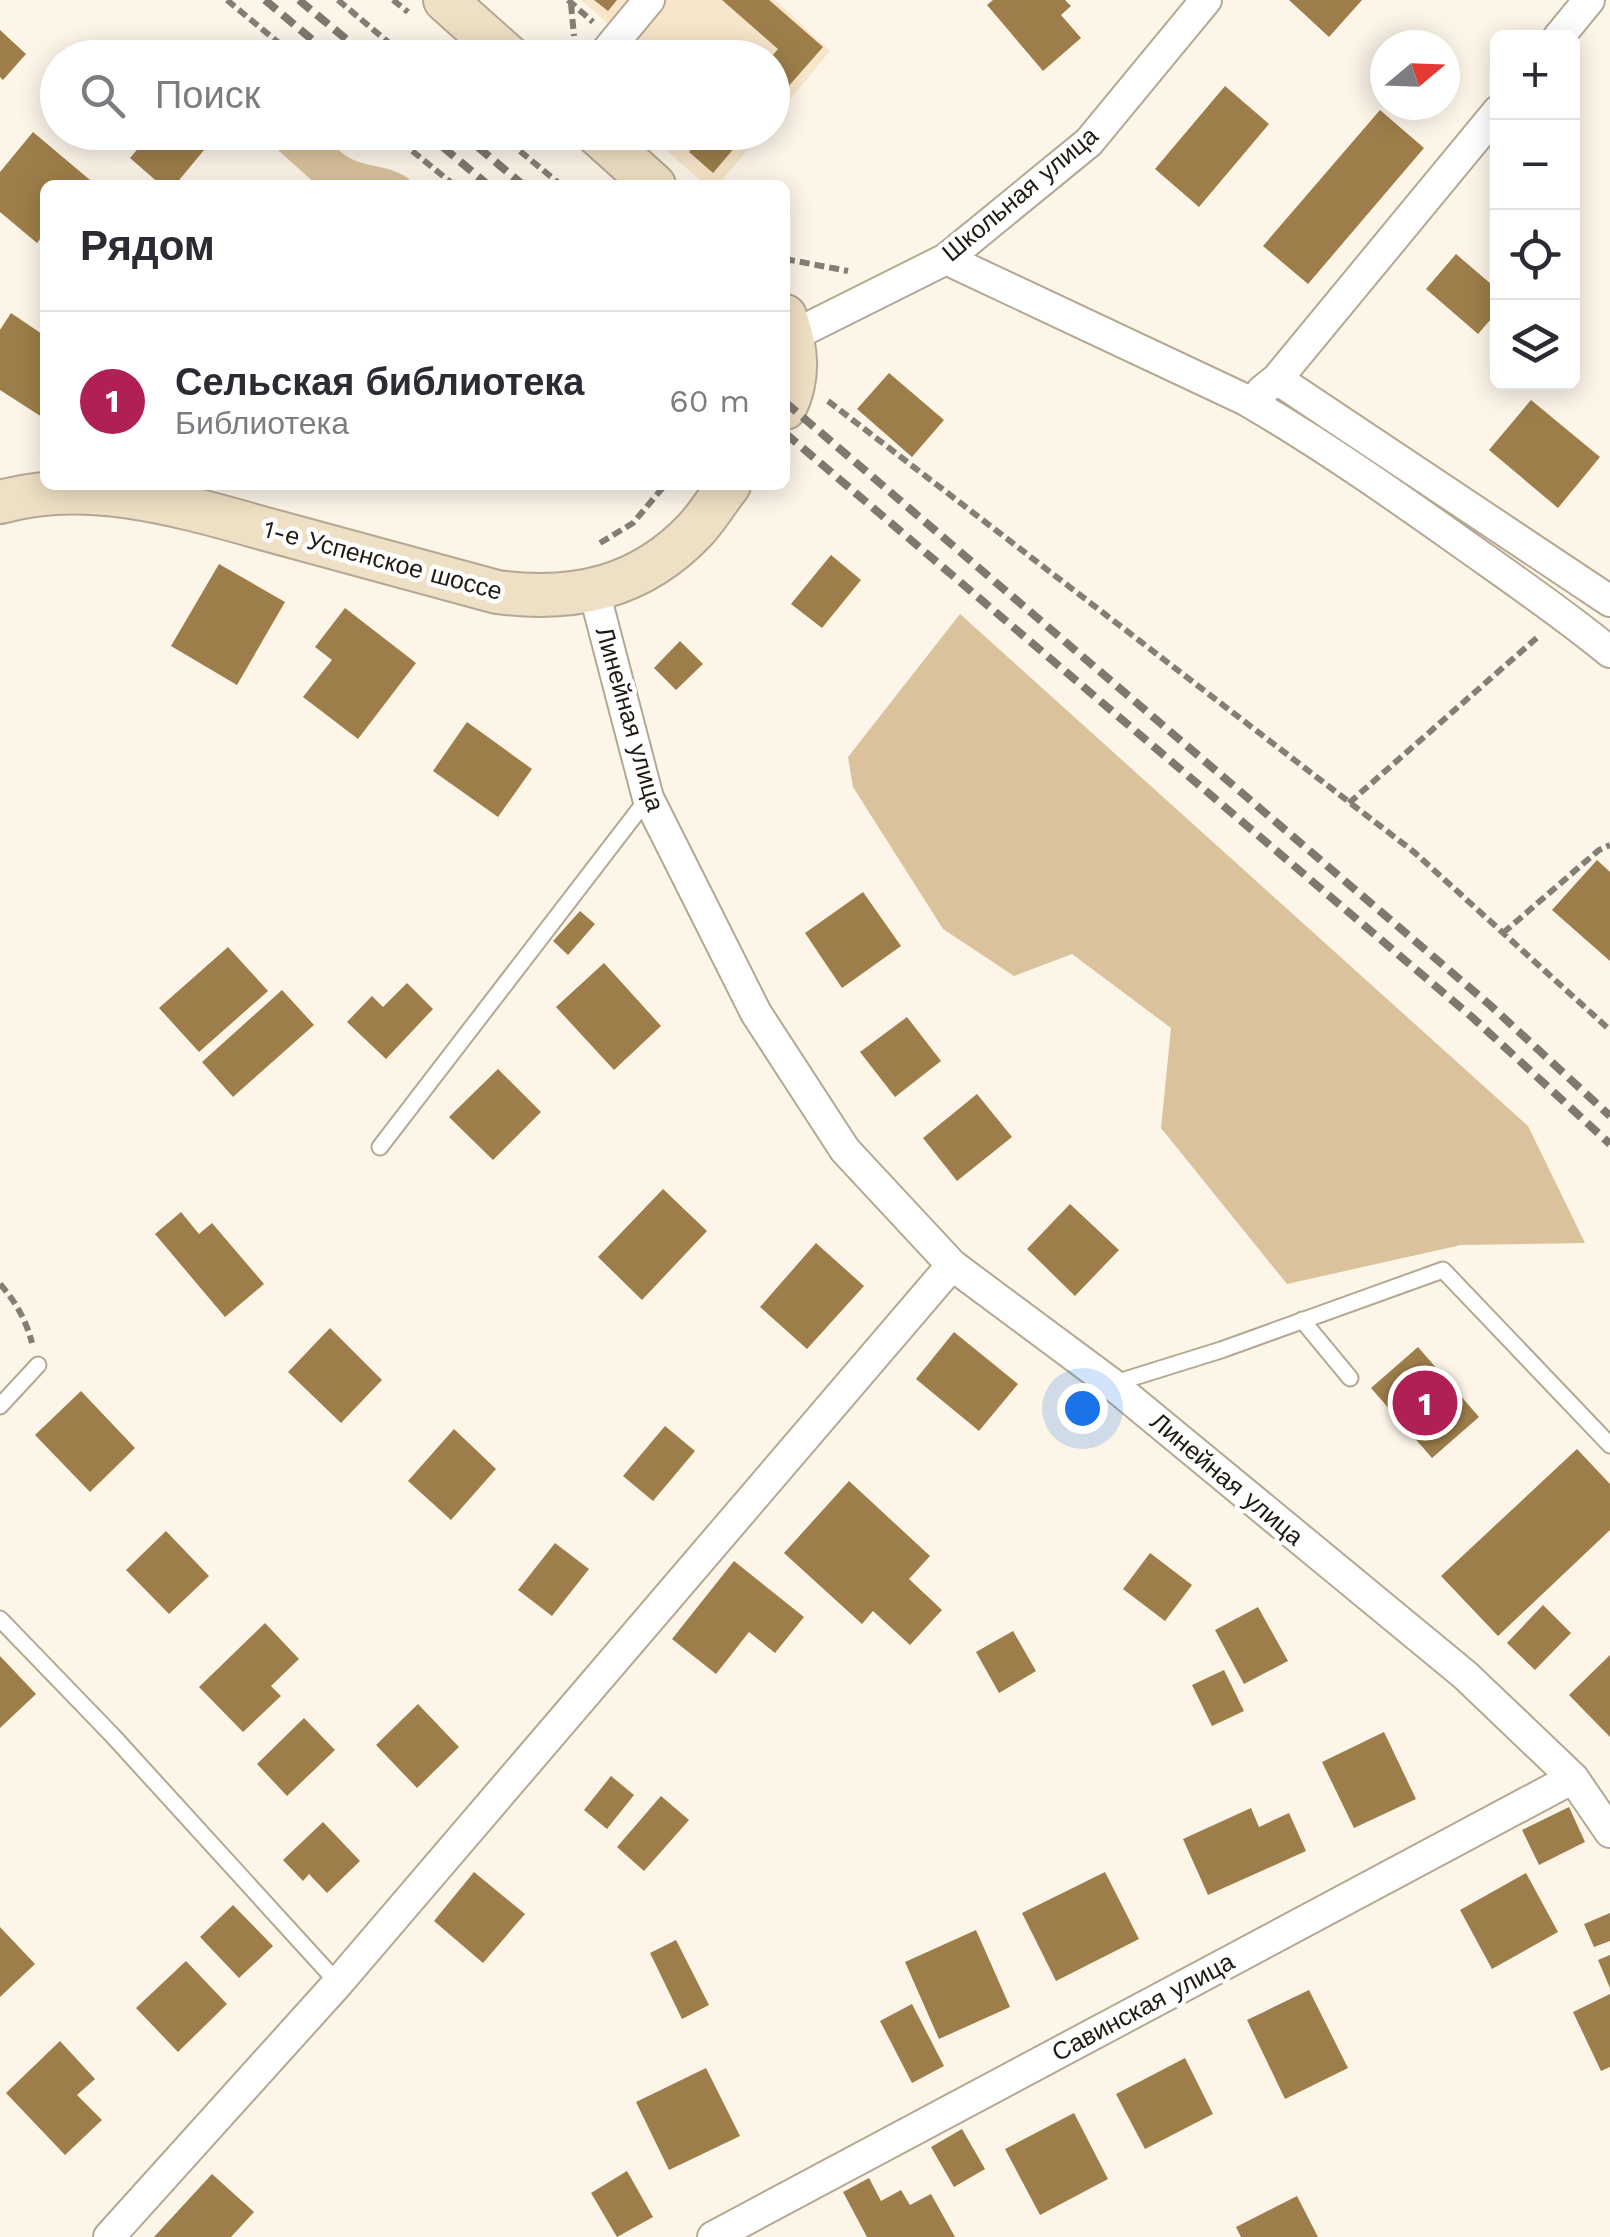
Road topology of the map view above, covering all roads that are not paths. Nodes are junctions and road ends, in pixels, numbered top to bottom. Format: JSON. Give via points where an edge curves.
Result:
{"nodes":[{"id":1,"x":446,"y":0,"type":"edge"},
{"id":2,"x":649,"y":0,"type":"edge"},
{"id":3,"x":1206,"y":0,"type":"edge"},
{"id":4,"x":1588,"y":0,"type":"edge"},
{"id":5,"x":1564,"y":30,"type":"edge"},
{"id":6,"x":490,"y":40,"type":"edge"},
{"id":7,"x":616,"y":40,"type":"edge"},
{"id":8,"x":1491,"y":120,"type":"edge"},
{"id":9,"x":615,"y":150,"type":"edge"},
{"id":10,"x":648,"y":180,"type":"edge"},
{"id":11,"x":946,"y":259,"type":"junction"},
{"id":12,"x":790,"y":358,"type":"edge"},
{"id":13,"x":1278,"y":379,"type":"junction"},
{"id":14,"x":1246,"y":400,"type":"junction"},
{"id":15,"x":725,"y":490,"type":"edge"},
{"id":16,"x":0,"y":502,"type":"edge"},
{"id":17,"x":594,"y":591,"type":"junction"},
{"id":18,"x":1610,"y":600,"type":"edge"},
{"id":19,"x":1610,"y":652,"type":"edge"},
{"id":20,"x":648,"y":798,"type":"junction"},
{"id":21,"x":380,"y":1147,"type":"dead end"},
{"id":22,"x":952,"y":1265,"type":"junction"},
{"id":23,"x":1302,"y":1320,"type":"junction"},
{"id":24,"x":38,"y":1365,"type":"road end"},
{"id":25,"x":1350,"y":1378,"type":"dead end"},
{"id":26,"x":1112,"y":1384,"type":"junction"},
{"id":27,"x":0,"y":1406,"type":"edge"},
{"id":28,"x":1610,"y":1445,"type":"edge"},
{"id":29,"x":0,"y":1620,"type":"edge"},
{"id":30,"x":1573,"y":1778,"type":"junction"},
{"id":31,"x":1610,"y":1832,"type":"edge"},
{"id":32,"x":338,"y":1982,"type":"junction"},
{"id":33,"x":109,"y":2237,"type":"edge"},
{"id":34,"x":713,"y":2237,"type":"edge"}],
"edges":[{"from":1,"to":6,"type":"main road"},
{"from":2,"to":7,"type":"street"},
{"from":3,"to":11,"type":"street","name":"Школьная улица","via":[[1089,142]]},
{"from":4,"to":5,"type":"street"},
{"from":8,"to":13,"type":"street"},
{"from":9,"to":10,"type":"main road"},
{"from":11,"to":12,"type":"street","name":"Школьная улица"},
{"from":11,"to":14,"type":"street"},
{"from":13,"to":14,"type":"street"},
{"from":13,"to":18,"type":"street"},
{"from":14,"to":19,"type":"street","via":[[1419,512]]},
{"from":15,"to":17,"type":"main road","name":"1-е Успенское шоссе","via":[[671,552]]},
{"from":16,"to":17,"type":"main road","name":"1-е Успенское шоссе","via":[[26,494],[112,494],[176,505],[497,592],[536,597]]},
{"from":17,"to":20,"type":"street","name":"Линейная улица"},
{"from":20,"to":21,"type":"lane"},
{"from":20,"to":22,"type":"street","name":"Линейная улица","via":[[756,1012],[845,1150]]},
{"from":22,"to":26,"type":"street","name":"Линейная улица"},
{"from":22,"to":32,"type":"street"},
{"from":23,"to":25,"type":"lane"},
{"from":23,"to":26,"type":"lane"},
{"from":23,"to":28,"type":"lane","via":[[1442,1270]]},
{"from":24,"to":27,"type":"lane"},
{"from":26,"to":30,"type":"street","name":"Линейная улица","via":[[1465,1676]]},
{"from":29,"to":32,"type":"lane"},
{"from":30,"to":31,"type":"street","name":"Линейная улица"},
{"from":30,"to":34,"type":"street","name":"Савинская улица"},
{"from":32,"to":33,"type":"street"}]}
